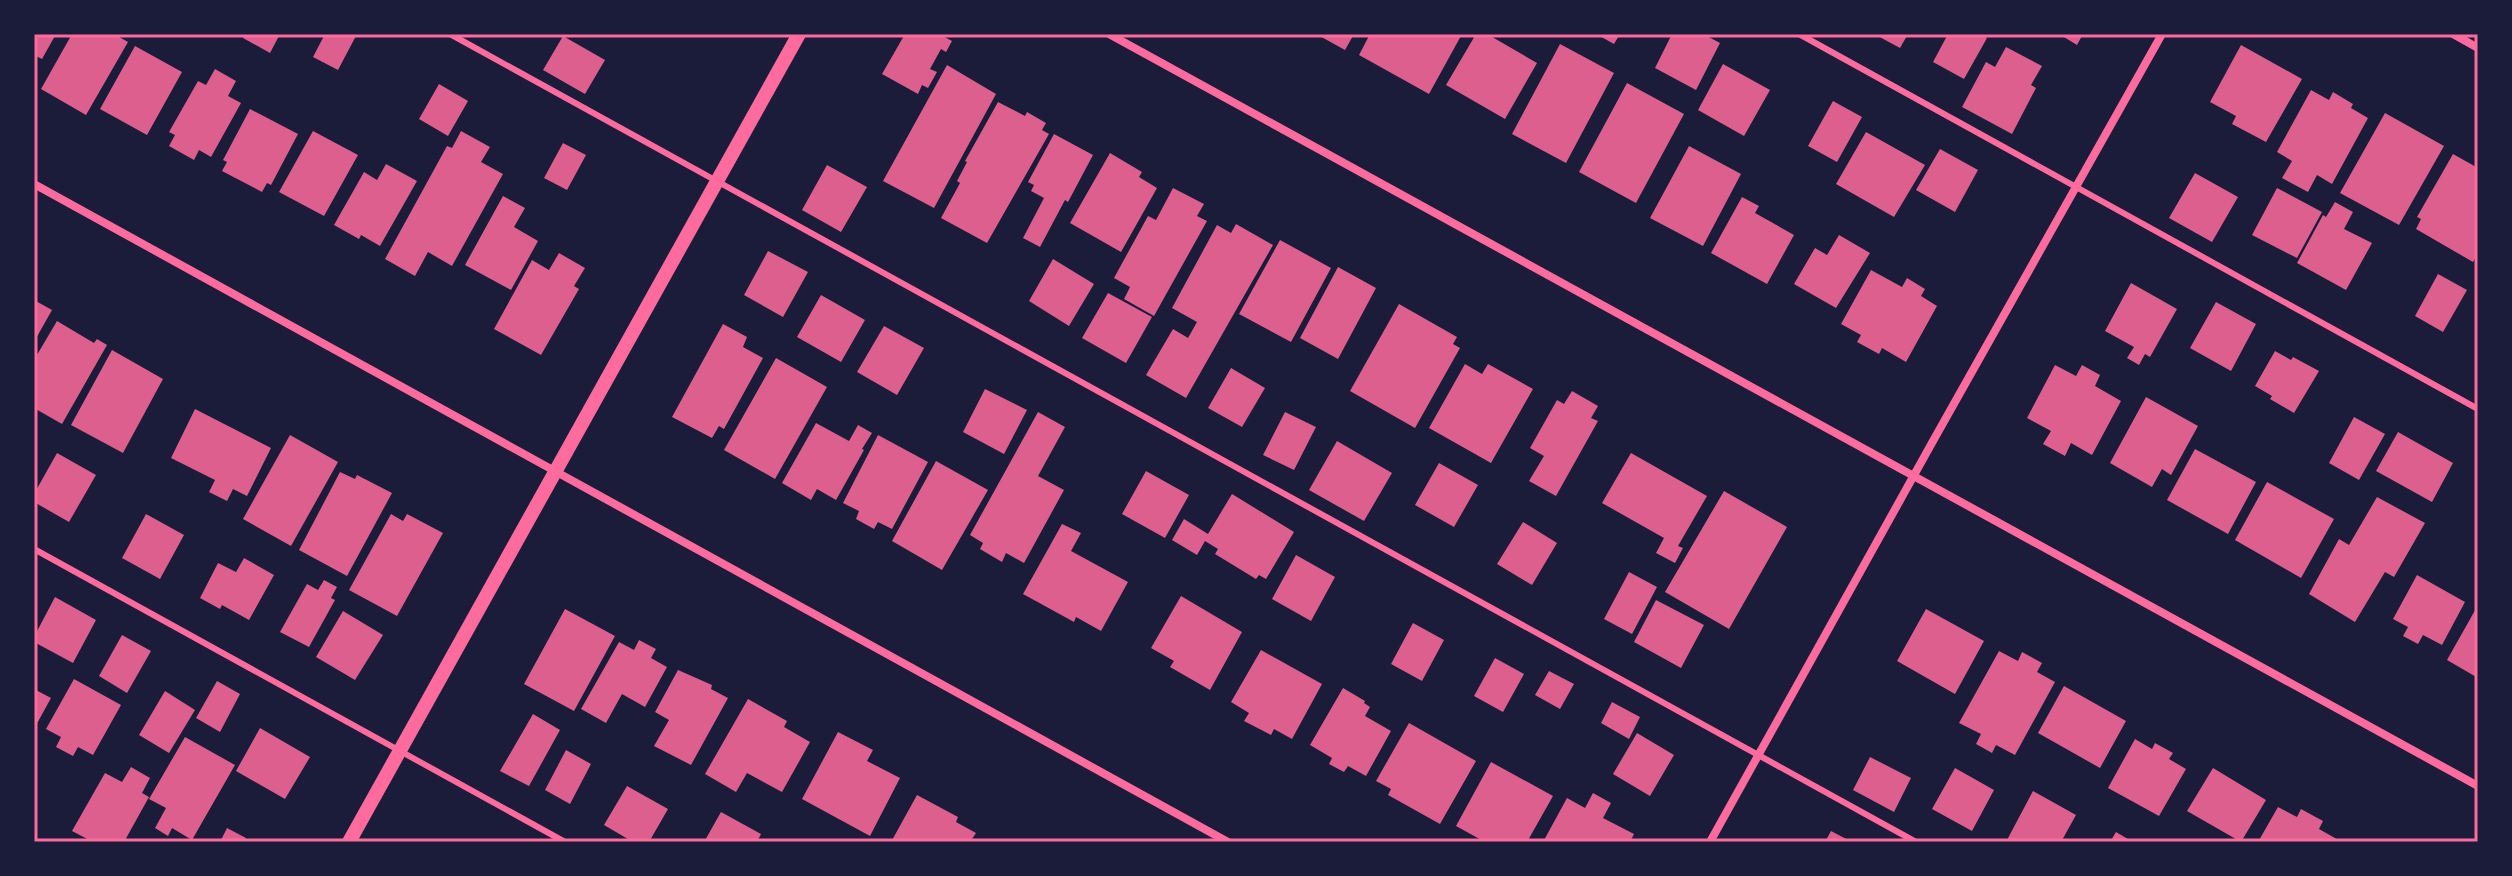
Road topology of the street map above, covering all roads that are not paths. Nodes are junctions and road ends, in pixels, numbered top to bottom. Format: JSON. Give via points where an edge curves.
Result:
{"nodes":[{"id":1,"x":450,"y":34,"type":"edge"},
{"id":2,"x":799,"y":34,"type":"edge"},
{"id":3,"x":1109,"y":34,"type":"edge"},
{"id":4,"x":1799,"y":34,"type":"edge"},
{"id":5,"x":2162,"y":34,"type":"edge"},
{"id":6,"x":2453,"y":34,"type":"edge"},
{"id":7,"x":2478,"y":48,"type":"edge"},
{"id":8,"x":717,"y":182,"type":"junction"},
{"id":9,"x":34,"y":184,"type":"edge"},
{"id":10,"x":2076,"y":187,"type":"junction"},
{"id":11,"x":2478,"y":409,"type":"edge"},
{"id":12,"x":557,"y":472,"type":"junction"},
{"id":13,"x":1913,"y":476,"type":"junction"},
{"id":14,"x":34,"y":549,"type":"edge"},
{"id":15,"x":401,"y":750,"type":"junction"},
{"id":16,"x":1758,"y":754,"type":"junction"},
{"id":17,"x":2478,"y":786,"type":"edge"},
{"id":18,"x":349,"y":842,"type":"edge"},
{"id":19,"x":565,"y":842,"type":"edge"},
{"id":20,"x":1228,"y":842,"type":"edge"},
{"id":21,"x":1710,"y":842,"type":"edge"},
{"id":22,"x":1916,"y":842,"type":"edge"}],
"edges":[{"from":1,"to":8,"type":"lane"},
{"from":2,"to":8,"type":"street"},
{"from":3,"to":13,"type":"street"},
{"from":4,"to":10,"type":"lane"},
{"from":5,"to":10,"type":"street"},
{"from":6,"to":7,"type":"street"},
{"from":8,"to":12,"type":"street"},
{"from":8,"to":16,"type":"lane"},
{"from":9,"to":12,"type":"street"},
{"from":10,"to":11,"type":"lane"},
{"from":10,"to":13,"type":"street"},
{"from":12,"to":15,"type":"street"},
{"from":12,"to":20,"type":"street"},
{"from":13,"to":16,"type":"street"},
{"from":13,"to":17,"type":"street"},
{"from":14,"to":15,"type":"lane"},
{"from":15,"to":18,"type":"street"},
{"from":15,"to":19,"type":"lane"},
{"from":16,"to":21,"type":"street"},
{"from":16,"to":22,"type":"lane"}]}
